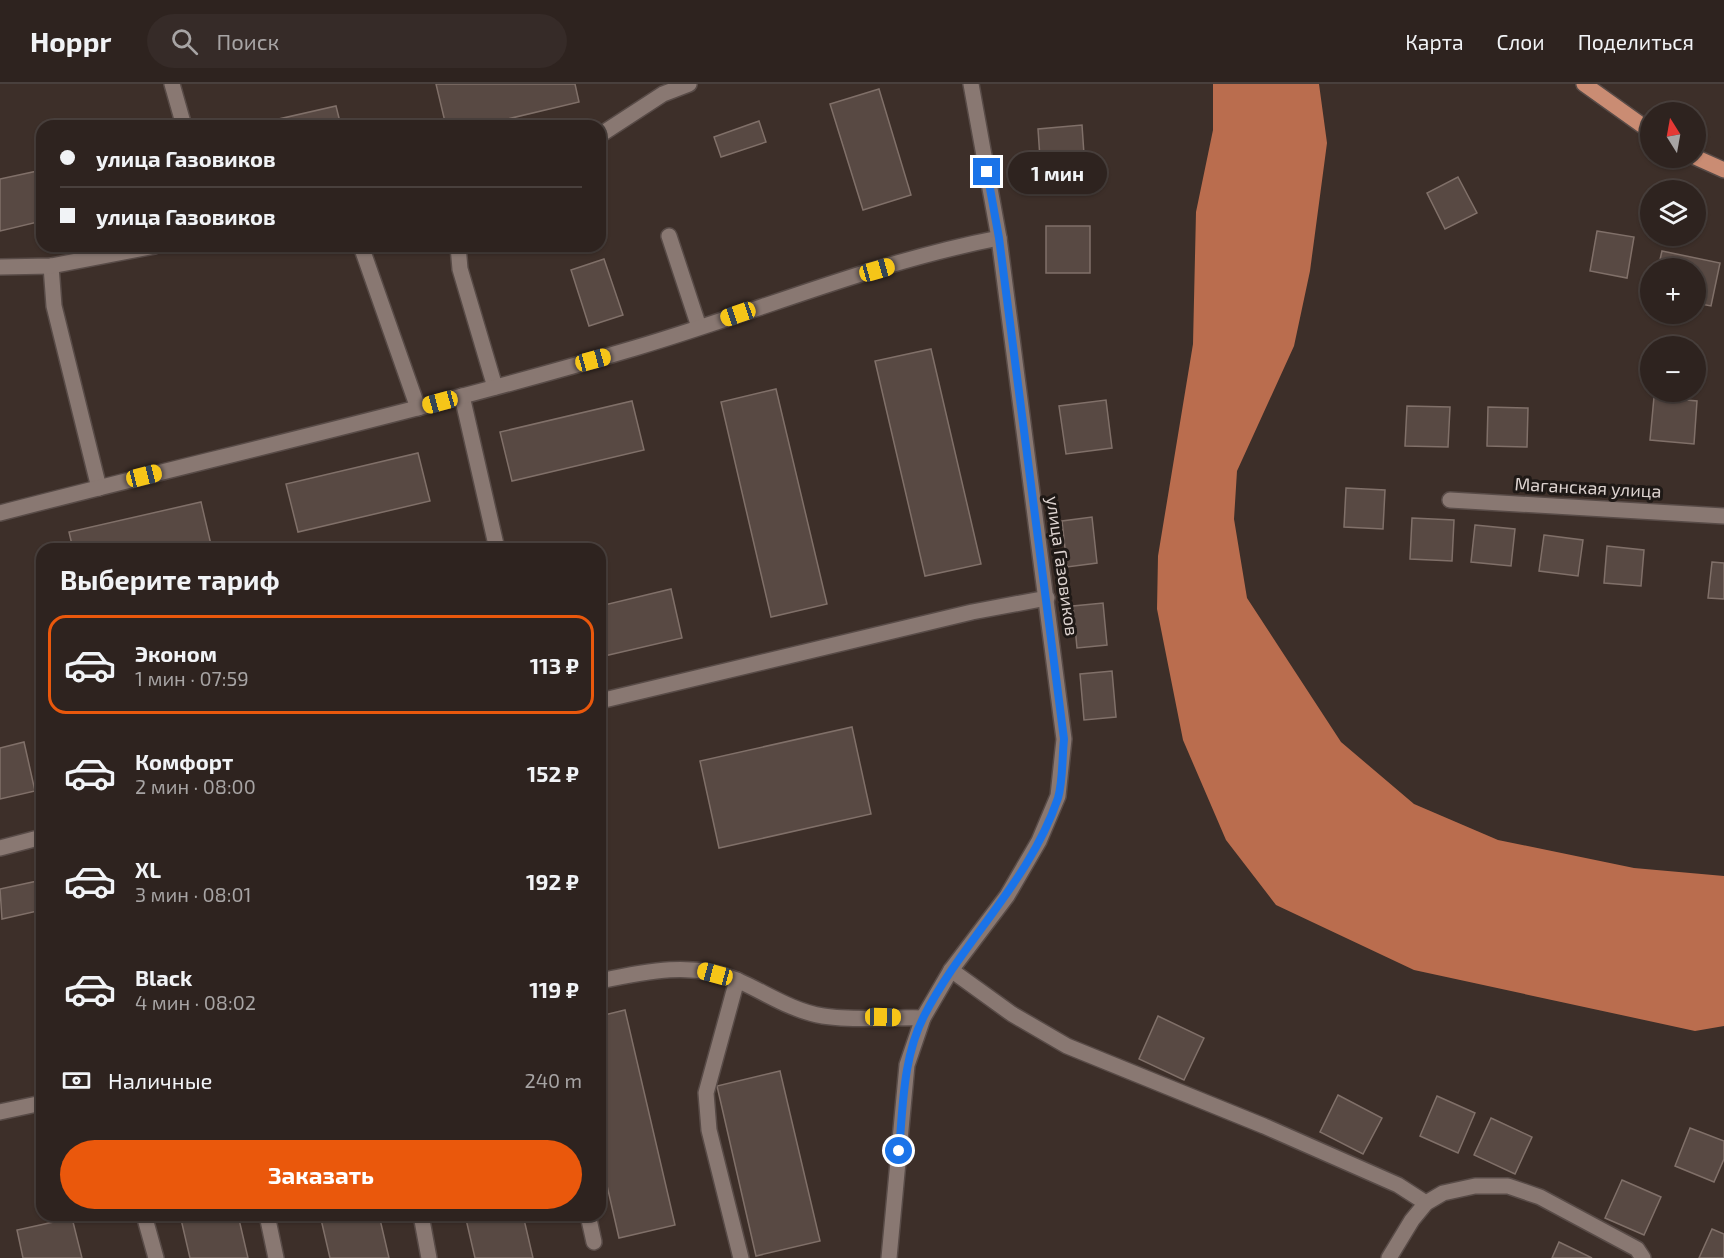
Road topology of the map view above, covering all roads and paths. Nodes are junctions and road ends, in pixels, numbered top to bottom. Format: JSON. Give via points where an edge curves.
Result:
{"nodes":[{"id":1,"x":172,"y":84,"type":"edge"},
{"id":2,"x":689,"y":84,"type":"edge"},
{"id":3,"x":971,"y":84,"type":"edge"},
{"id":4,"x":1584,"y":84,"type":"edge"},
{"id":5,"x":182,"y":120,"type":"edge"},
{"id":6,"x":1640,"y":124,"type":"edge"},
{"id":7,"x":606,"y":131,"type":"edge"},
{"id":8,"x":1706,"y":162,"type":"edge"},
{"id":9,"x":1724,"y":170,"type":"edge"},
{"id":10,"x":669,"y":236,"type":"dead end"},
{"id":11,"x":999,"y":238,"type":"junction"},
{"id":12,"x":124,"y":252,"type":"edge"},
{"id":13,"x":363,"y":252,"type":"edge"},
{"id":14,"x":459,"y":252,"type":"edge"},
{"id":15,"x":51,"y":266,"type":"junction"},
{"id":16,"x":0,"y":267,"type":"edge"},
{"id":17,"x":699,"y":327,"type":"junction"},
{"id":18,"x":495,"y":387,"type":"junction"},
{"id":19,"x":462,"y":396,"type":"junction"},
{"id":20,"x":418,"y":408,"type":"junction"},
{"id":21,"x":99,"y":488,"type":"junction"},
{"id":22,"x":1450,"y":500,"type":"dead end"},
{"id":23,"x":0,"y":513,"type":"edge"},
{"id":24,"x":1724,"y":516,"type":"edge"},
{"id":25,"x":496,"y":543,"type":"edge"},
{"id":26,"x":1047,"y":598,"type":"junction"},
{"id":27,"x":606,"y":700,"type":"edge"},
{"id":28,"x":36,"y":839,"type":"edge"},
{"id":29,"x":0,"y":848,"type":"edge"},
{"id":30,"x":951,"y":970,"type":"junction"},
{"id":31,"x":606,"y":980,"type":"edge"},
{"id":32,"x":737,"y":980,"type":"junction"},
{"id":33,"x":923,"y":1018,"type":"junction"},
{"id":34,"x":36,"y":1104,"type":"edge"},
{"id":35,"x":0,"y":1112,"type":"edge"},
{"id":36,"x":1426,"y":1203,"type":"junction"},
{"id":37,"x":146,"y":1221,"type":"edge"},
{"id":38,"x":268,"y":1221,"type":"edge"},
{"id":39,"x":422,"y":1221,"type":"edge"},
{"id":40,"x":589,"y":1221,"type":"edge"},
{"id":41,"x":594,"y":1242,"type":"dead end"},
{"id":42,"x":156,"y":1258,"type":"edge"},
{"id":43,"x":276,"y":1258,"type":"edge"},
{"id":44,"x":429,"y":1258,"type":"edge"},
{"id":45,"x":741,"y":1258,"type":"edge"},
{"id":46,"x":889,"y":1258,"type":"edge"},
{"id":47,"x":1389,"y":1258,"type":"edge"},
{"id":48,"x":1643,"y":1258,"type":"edge"}],
"edges":[{"from":1,"to":5,"type":"street"},
{"from":2,"to":7,"type":"street","via":[[663,94]]},
{"from":3,"to":11,"type":"street","name":"улица Газовиков"},
{"from":4,"to":6,"type":"main road"},
{"from":8,"to":9,"type":"main road"},
{"from":10,"to":17,"type":"street"},
{"from":11,"to":17,"type":"street","via":[[814,289]]},
{"from":11,"to":26,"type":"street","name":"улица Газовиков"},
{"from":12,"to":15,"type":"street"},
{"from":13,"to":20,"type":"street"},
{"from":14,"to":18,"type":"street","via":[[460,269]]},
{"from":15,"to":16,"type":"street"},
{"from":15,"to":21,"type":"street","via":[[54,306]]},
{"from":17,"to":18,"type":"street"},
{"from":18,"to":19,"type":"street"},
{"from":19,"to":20,"type":"street"},
{"from":19,"to":25,"type":"street"},
{"from":20,"to":21,"type":"street"},
{"from":21,"to":23,"type":"street"},
{"from":22,"to":24,"type":"street","name":"Маганская улица"},
{"from":26,"to":27,"type":"street","via":[[972,612]]},
{"from":26,"to":30,"type":"street","name":"улица Газовиков","via":[[1064,739],[1058,796],[1039,841],[1007,896]]},
{"from":28,"to":29,"type":"street"},
{"from":30,"to":33,"type":"street","name":"улица Газовиков"},
{"from":30,"to":36,"type":"street","via":[[1012,1014],[1067,1046],[1274,1130],[1398,1185]]},
{"from":31,"to":32,"type":"street","via":[[639,972],[693,968]]},
{"from":32,"to":33,"type":"street","via":[[781,1002],[822,1016]]},
{"from":32,"to":45,"type":"street","via":[[706,1094],[709,1130]]},
{"from":33,"to":46,"type":"street","name":"улица Газовиков","via":[[907,1065]]},
{"from":34,"to":35,"type":"street"},
{"from":36,"to":47,"type":"street"},
{"from":36,"to":48,"type":"street","via":[[1443,1193],[1475,1186],[1508,1186],[1540,1197],[1637,1250]]},
{"from":37,"to":42,"type":"street"},
{"from":38,"to":43,"type":"street"},
{"from":39,"to":44,"type":"street"},
{"from":40,"to":41,"type":"street"}]}
